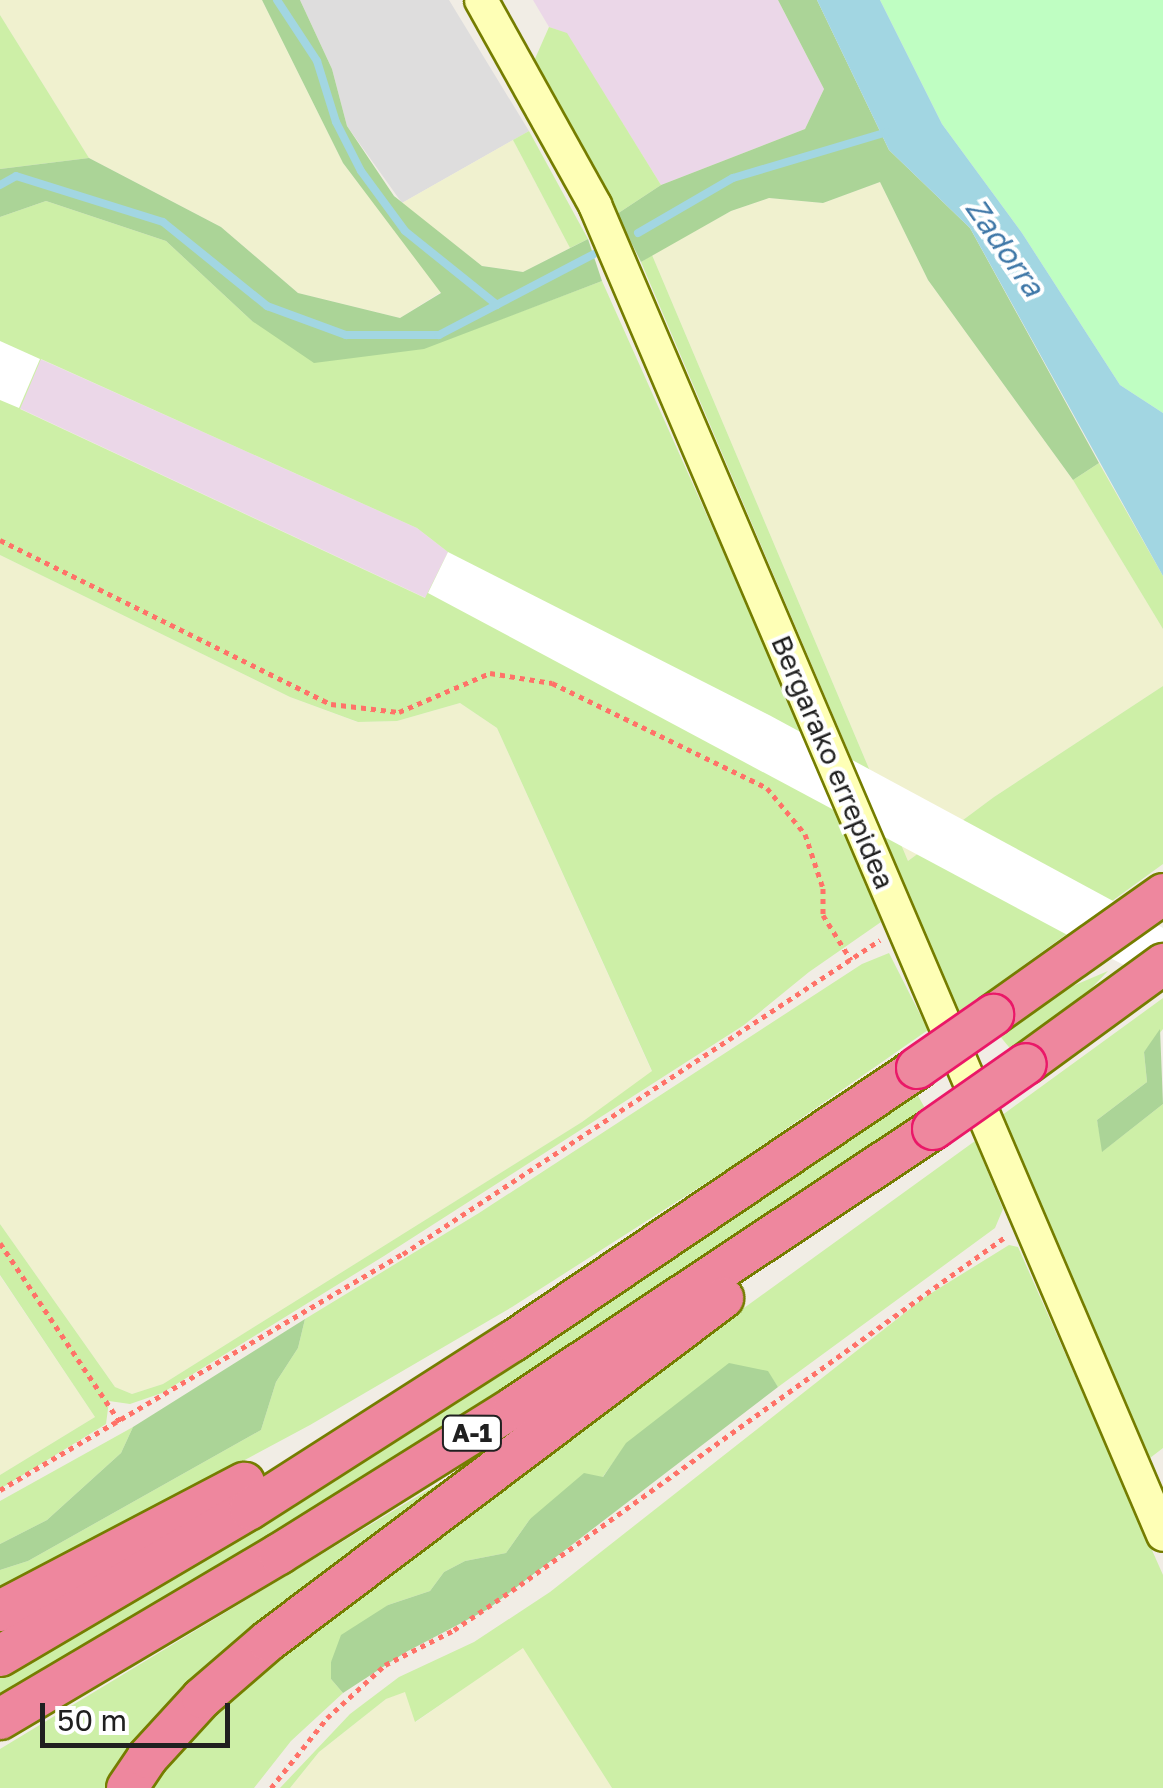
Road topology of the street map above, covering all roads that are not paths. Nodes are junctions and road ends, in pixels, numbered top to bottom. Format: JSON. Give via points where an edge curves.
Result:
{"nodes":[{"id":1,"x":480,"y":0,"type":"edge"},
{"id":2,"x":1163,"y":894,"type":"edge"},
{"id":3,"x":1163,"y":964,"type":"edge"},
{"id":4,"x":933,"y":1129,"type":"junction"},
{"id":5,"x":513,"y":1341,"type":"junction"},
{"id":6,"x":1163,"y":1535,"type":"edge"},
{"id":7,"x":0,"y":1611,"type":"edge"},
{"id":8,"x":0,"y":1656,"type":"edge"},
{"id":9,"x":0,"y":1718,"type":"edge"},
{"id":10,"x":127,"y":1788,"type":"edge"}],
"edges":[{"from":1,"to":6,"type":"street","name":"Bergarako errepidea","via":[[595,205]]},
{"from":2,"to":5,"type":"highway","number":"A-1","bridge":true},
{"from":3,"to":4,"type":"highway","number":"A-1","bridge":true},
{"from":4,"to":9,"type":"highway","number":"A-1","via":[[464,1438]]},
{"from":4,"to":10,"type":"highway","via":[[749,1278],[268,1641],[202,1698]]},
{"from":5,"to":7,"type":"highway"},
{"from":5,"to":8,"type":"highway","number":"A-1"}]}
